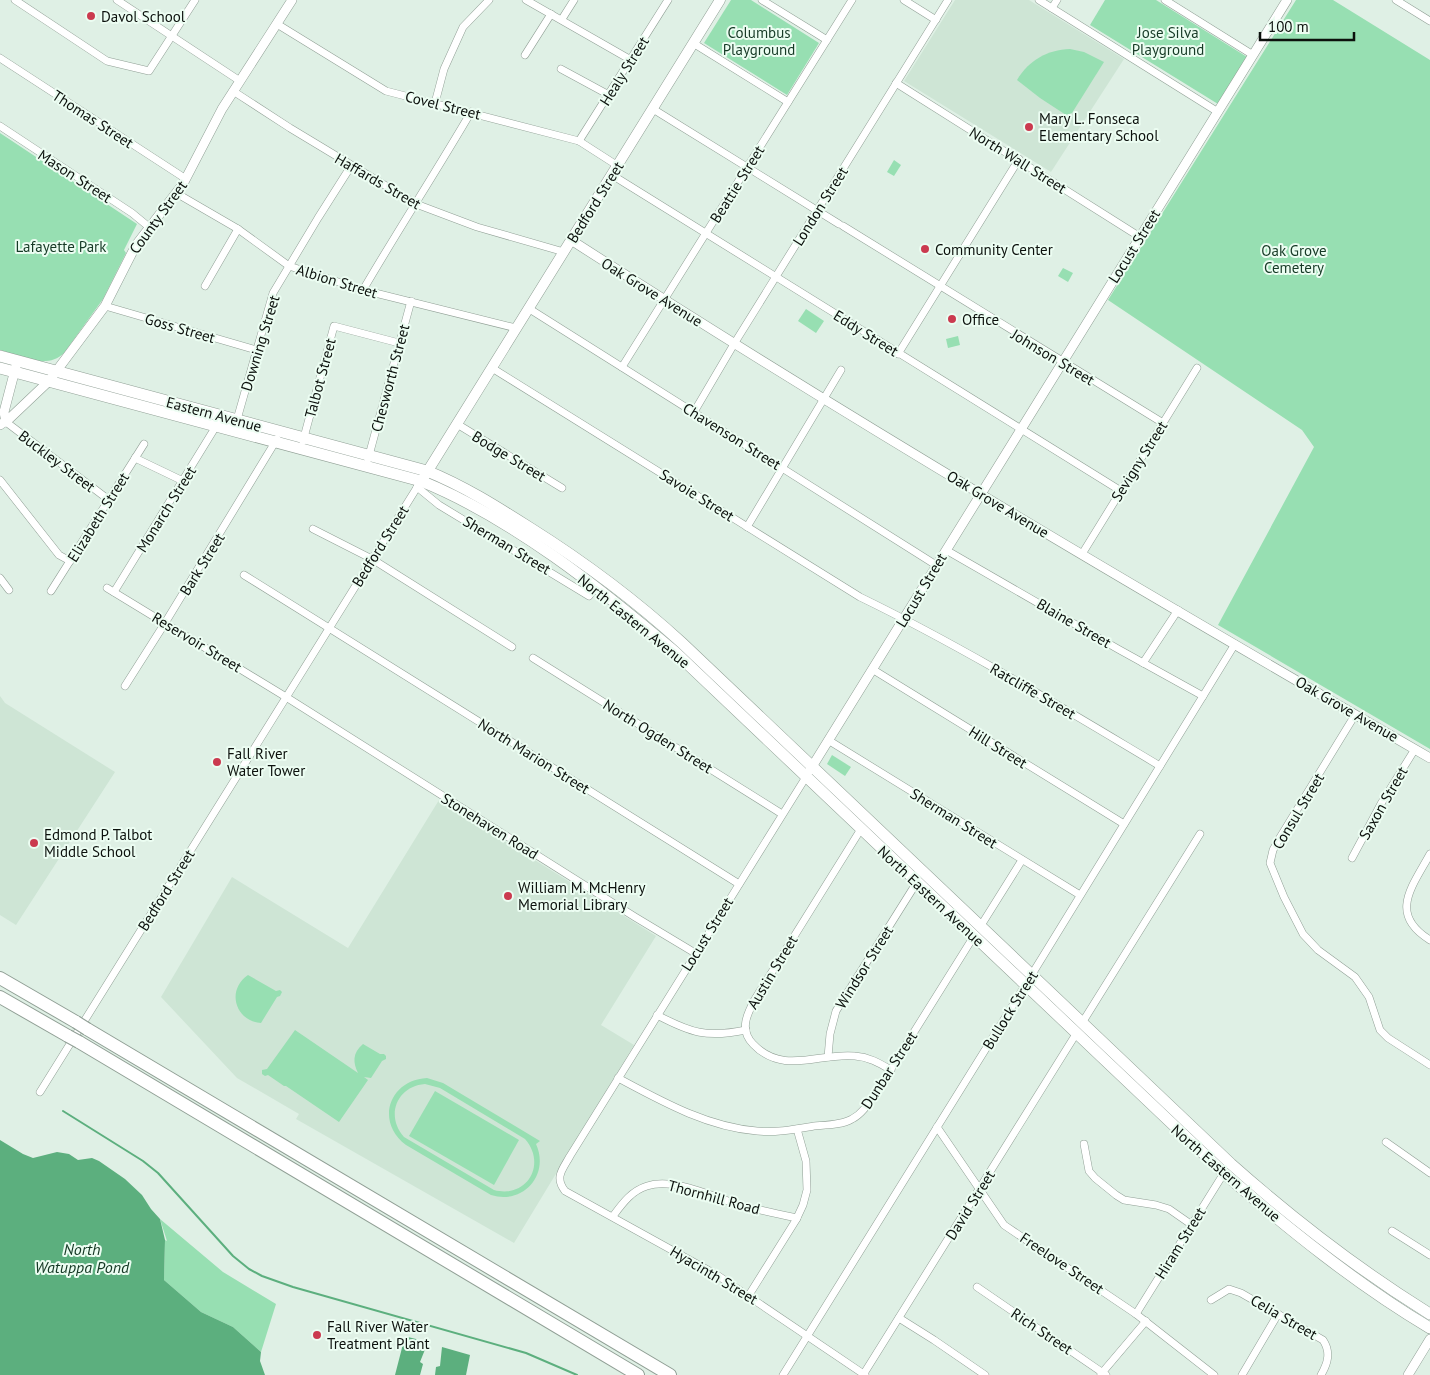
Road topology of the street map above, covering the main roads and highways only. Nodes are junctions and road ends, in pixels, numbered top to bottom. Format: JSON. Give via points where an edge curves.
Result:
{"nodes":[{"id":1,"x":720,"y":0,"type":"edge"},
{"id":2,"x":0,"y":356,"type":"edge"},
{"id":3,"x":16,"y":366,"type":"junction"},
{"id":4,"x":0,"y":368,"type":"edge"},
{"id":5,"x":218,"y":421,"type":"junction"},
{"id":6,"x":422,"y":480,"type":"junction"},
{"id":7,"x":809,"y":772,"type":"junction"},
{"id":8,"x":977,"y":932,"type":"junction"},
{"id":9,"x":0,"y":978,"type":"edge"},
{"id":10,"x":1028,"y":980,"type":"junction"},
{"id":11,"x":0,"y":997,"type":"edge"},
{"id":12,"x":1430,"y":1314,"type":"edge"},
{"id":13,"x":1430,"y":1328,"type":"edge"},
{"id":14,"x":638,"y":1375,"type":"edge"},
{"id":15,"x":670,"y":1375,"type":"edge"}],
"edges":[{"from":1,"to":6,"type":"main road","name":"Bedford Street"},
{"from":2,"to":3,"type":"main road","name":"Eastern Avenue"},
{"from":3,"to":4,"type":"main road","name":"Eastern Avenue"},
{"from":3,"to":5,"type":"main road","name":"Eastern Avenue","via":[[57,371]]},
{"from":3,"to":5,"type":"main road","name":"Eastern Avenue","via":[[49,381]]},
{"from":5,"to":6,"type":"main road","name":"Eastern Avenue","via":[[368,461]]},
{"from":6,"to":7,"type":"main road","name":"North Eastern Avenue","via":[[495,519],[595,587],[675,652]]},
{"from":6,"to":7,"type":"main road","name":"North Eastern Avenue","via":[[462,487],[564,550],[611,584],[678,639]]},
{"from":7,"to":8,"type":"main road","name":"North Eastern Avenue"},
{"from":7,"to":8,"type":"main road","name":"North Eastern Avenue","via":[[861,829]]},
{"from":8,"to":10,"type":"main road","name":"North Eastern Avenue"},
{"from":9,"to":15,"type":"highway"},
{"from":10,"to":12,"type":"main road","name":"North Eastern Avenue","via":[[1082,1023],[1262,1191],[1353,1262]]},
{"from":10,"to":13,"type":"main road","name":"North Eastern Avenue","via":[[1076,1034],[1224,1173],[1334,1263]]},
{"from":11,"to":14,"type":"highway"}]}
